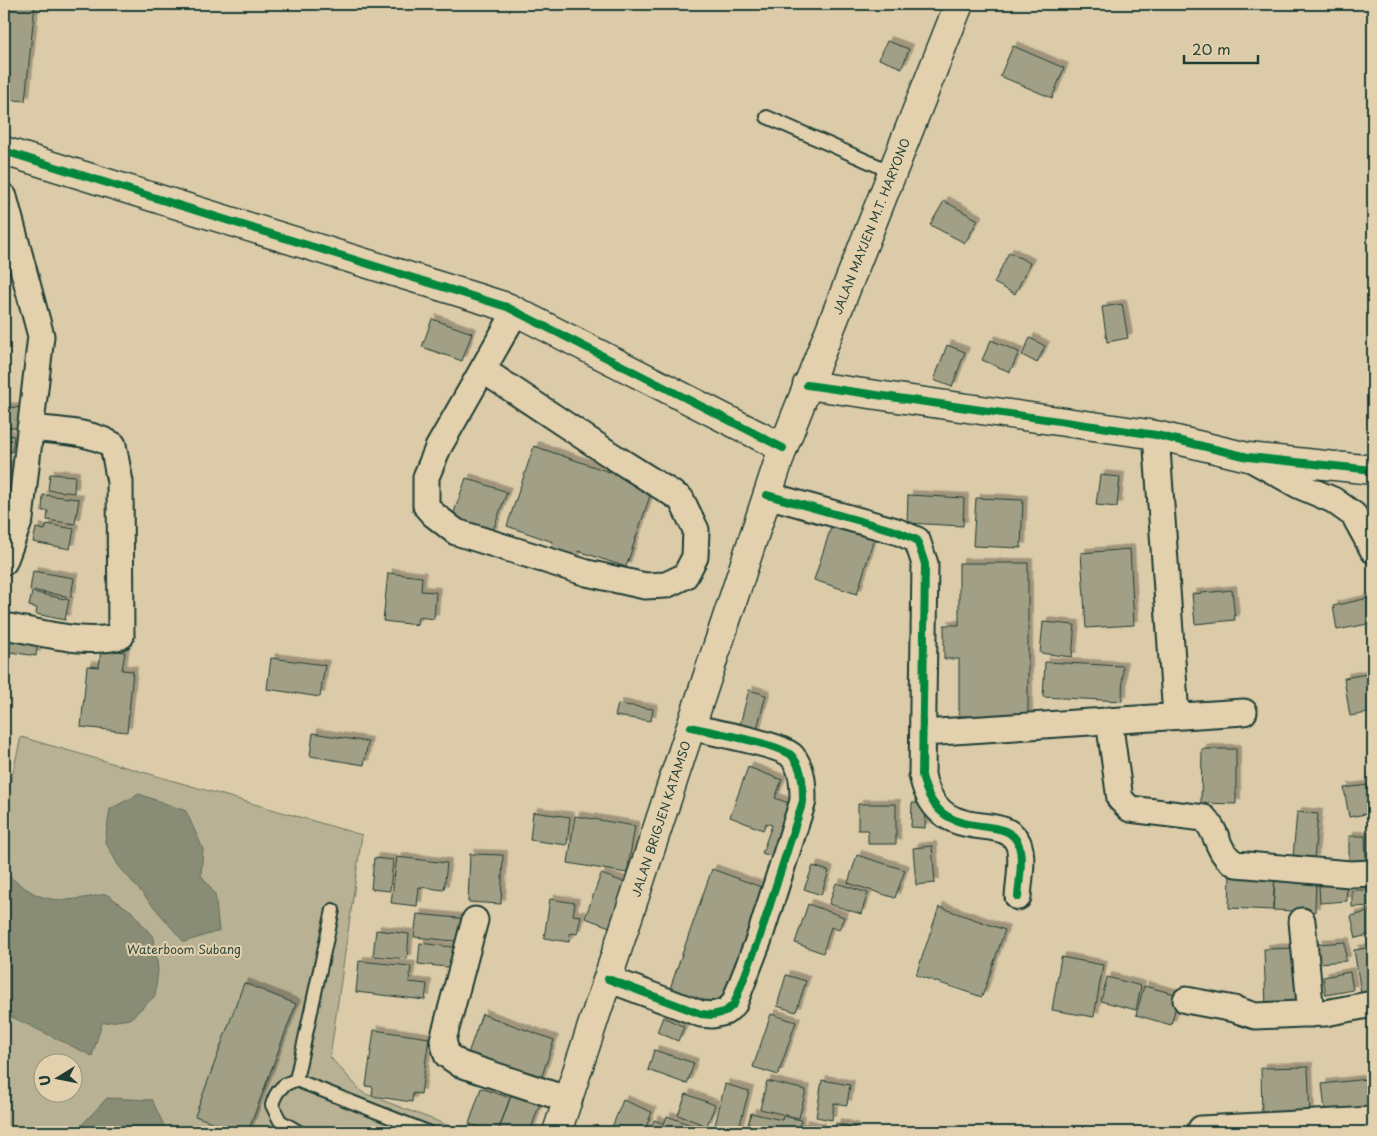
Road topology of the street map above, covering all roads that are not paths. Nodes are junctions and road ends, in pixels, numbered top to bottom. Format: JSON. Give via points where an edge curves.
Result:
{"nodes":[{"id":1,"x":958,"y":4,"type":"edge"},
{"id":2,"x":767,"y":117,"type":"dead end"},
{"id":3,"x":4,"y":151,"type":"edge"},
{"id":4,"x":892,"y":172,"type":"junction"},
{"id":5,"x":4,"y":197,"type":"edge"},
{"id":6,"x":516,"y":311,"type":"junction"},
{"id":7,"x":483,"y":370,"type":"junction"},
{"id":8,"x":807,"y":385,"type":"junction"},
{"id":9,"x":30,"y":428,"type":"junction"},
{"id":10,"x":1156,"y":435,"type":"junction"},
{"id":11,"x":783,"y":448,"type":"junction"},
{"id":12,"x":1248,"y":457,"type":"junction"},
{"id":13,"x":1373,"y":470,"type":"edge"},
{"id":14,"x":767,"y":495,"type":"junction"},
{"id":15,"x":1373,"y":550,"type":"edge"},
{"id":16,"x":4,"y":562,"type":"edge"},
{"id":17,"x":4,"y":626,"type":"edge"},
{"id":18,"x":1244,"y":712,"type":"dead end"},
{"id":19,"x":1176,"y":716,"type":"junction"},
{"id":20,"x":1109,"y":720,"type":"junction"},
{"id":21,"x":691,"y":727,"type":"junction"},
{"id":22,"x":923,"y":733,"type":"junction"},
{"id":23,"x":1373,"y":873,"type":"edge"},
{"id":24,"x":1018,"y":897,"type":"dead end"},
{"id":25,"x":332,"y":910,"type":"dead end"},
{"id":26,"x":475,"y":920,"type":"dead end"},
{"id":27,"x":1302,"y":921,"type":"dead end"},
{"id":28,"x":608,"y":980,"type":"junction"},
{"id":29,"x":1186,"y":1000,"type":"dead end"},
{"id":30,"x":1373,"y":1004,"type":"edge"},
{"id":31,"x":1311,"y":1014,"type":"junction"},
{"id":32,"x":296,"y":1080,"type":"junction"},
{"id":33,"x":569,"y":1100,"type":"junction"},
{"id":34,"x":1373,"y":1120,"type":"edge"},
{"id":35,"x":1201,"y":1129,"type":"dead end"},
{"id":36,"x":561,"y":1131,"type":"edge"},
{"id":37,"x":299,"y":1132,"type":"edge"},
{"id":38,"x":428,"y":1132,"type":"edge"}],
"edges":[{"from":1,"to":4,"type":"street","name":"JALAN MAYJEN M.T. HARYONO"},
{"from":2,"to":4,"type":"lane"},
{"from":3,"to":6,"type":"street"},
{"from":4,"to":8,"type":"street","name":"JALAN MAYJEN M.T. HARYONO"},
{"from":5,"to":9,"type":"street","via":[[41,336]]},
{"from":6,"to":7,"type":"street"},
{"from":6,"to":11,"type":"street"},
{"from":7,"to":7,"type":"street","via":[[438,448],[426,477],[426,506],[432,514],[456,532],[587,573],[645,586],[666,585],[685,576],[695,557],[696,530],[681,499]]},
{"from":8,"to":10,"type":"street"},
{"from":8,"to":11,"type":"street","name":"JALAN MAYJEN M.T. HARYONO"},
{"from":9,"to":16,"type":"street","via":[[20,519]]},
{"from":9,"to":17,"type":"street","via":[[102,438],[113,445],[120,482],[121,636],[84,639]]},
{"from":10,"to":12,"type":"street"},
{"from":10,"to":19,"type":"street"},
{"from":11,"to":14,"type":"street","name":"JALAN BRIGJEN KATAMSO"},
{"from":12,"to":13,"type":"street"},
{"from":12,"to":15,"type":"street","via":[[1354,514]]},
{"from":14,"to":21,"type":"street","name":"JALAN BRIGJEN KATAMSO"},
{"from":14,"to":22,"type":"street","via":[[896,531],[917,540],[925,564]]},
{"from":18,"to":19,"type":"street"},
{"from":19,"to":20,"type":"street"},
{"from":20,"to":22,"type":"street"},
{"from":20,"to":23,"type":"street","via":[[1120,799],[1130,809],[1204,818],[1211,825],[1224,855],[1236,864],[1350,874]]},
{"from":21,"to":28,"type":"street","name":"JALAN BRIGJEN KATAMSO"},
{"from":21,"to":28,"type":"street","via":[[785,750],[797,764],[803,780],[803,801],[759,940],[734,1004],[725,1012],[701,1014]]},
{"from":22,"to":24,"type":"street","via":[[922,775],[926,793],[935,807],[947,818],[992,827],[1008,833],[1018,842]]},
{"from":25,"to":32,"type":"lane"},
{"from":26,"to":33,"type":"street","via":[[443,1040],[444,1049],[452,1060],[460,1064]]},
{"from":27,"to":31,"type":"street"},
{"from":28,"to":33,"type":"street","name":"JALAN BRIGJEN KATAMSO"},
{"from":29,"to":31,"type":"street","via":[[1255,1016]]},
{"from":30,"to":31,"type":"street"},
{"from":32,"to":37,"type":"lane","via":[[282,1086],[272,1105],[280,1121]]},
{"from":32,"to":38,"type":"lane"},
{"from":33,"to":36,"type":"street","name":"JALAN BRIGJEN KATAMSO"},
{"from":34,"to":35,"type":"street"}]}
